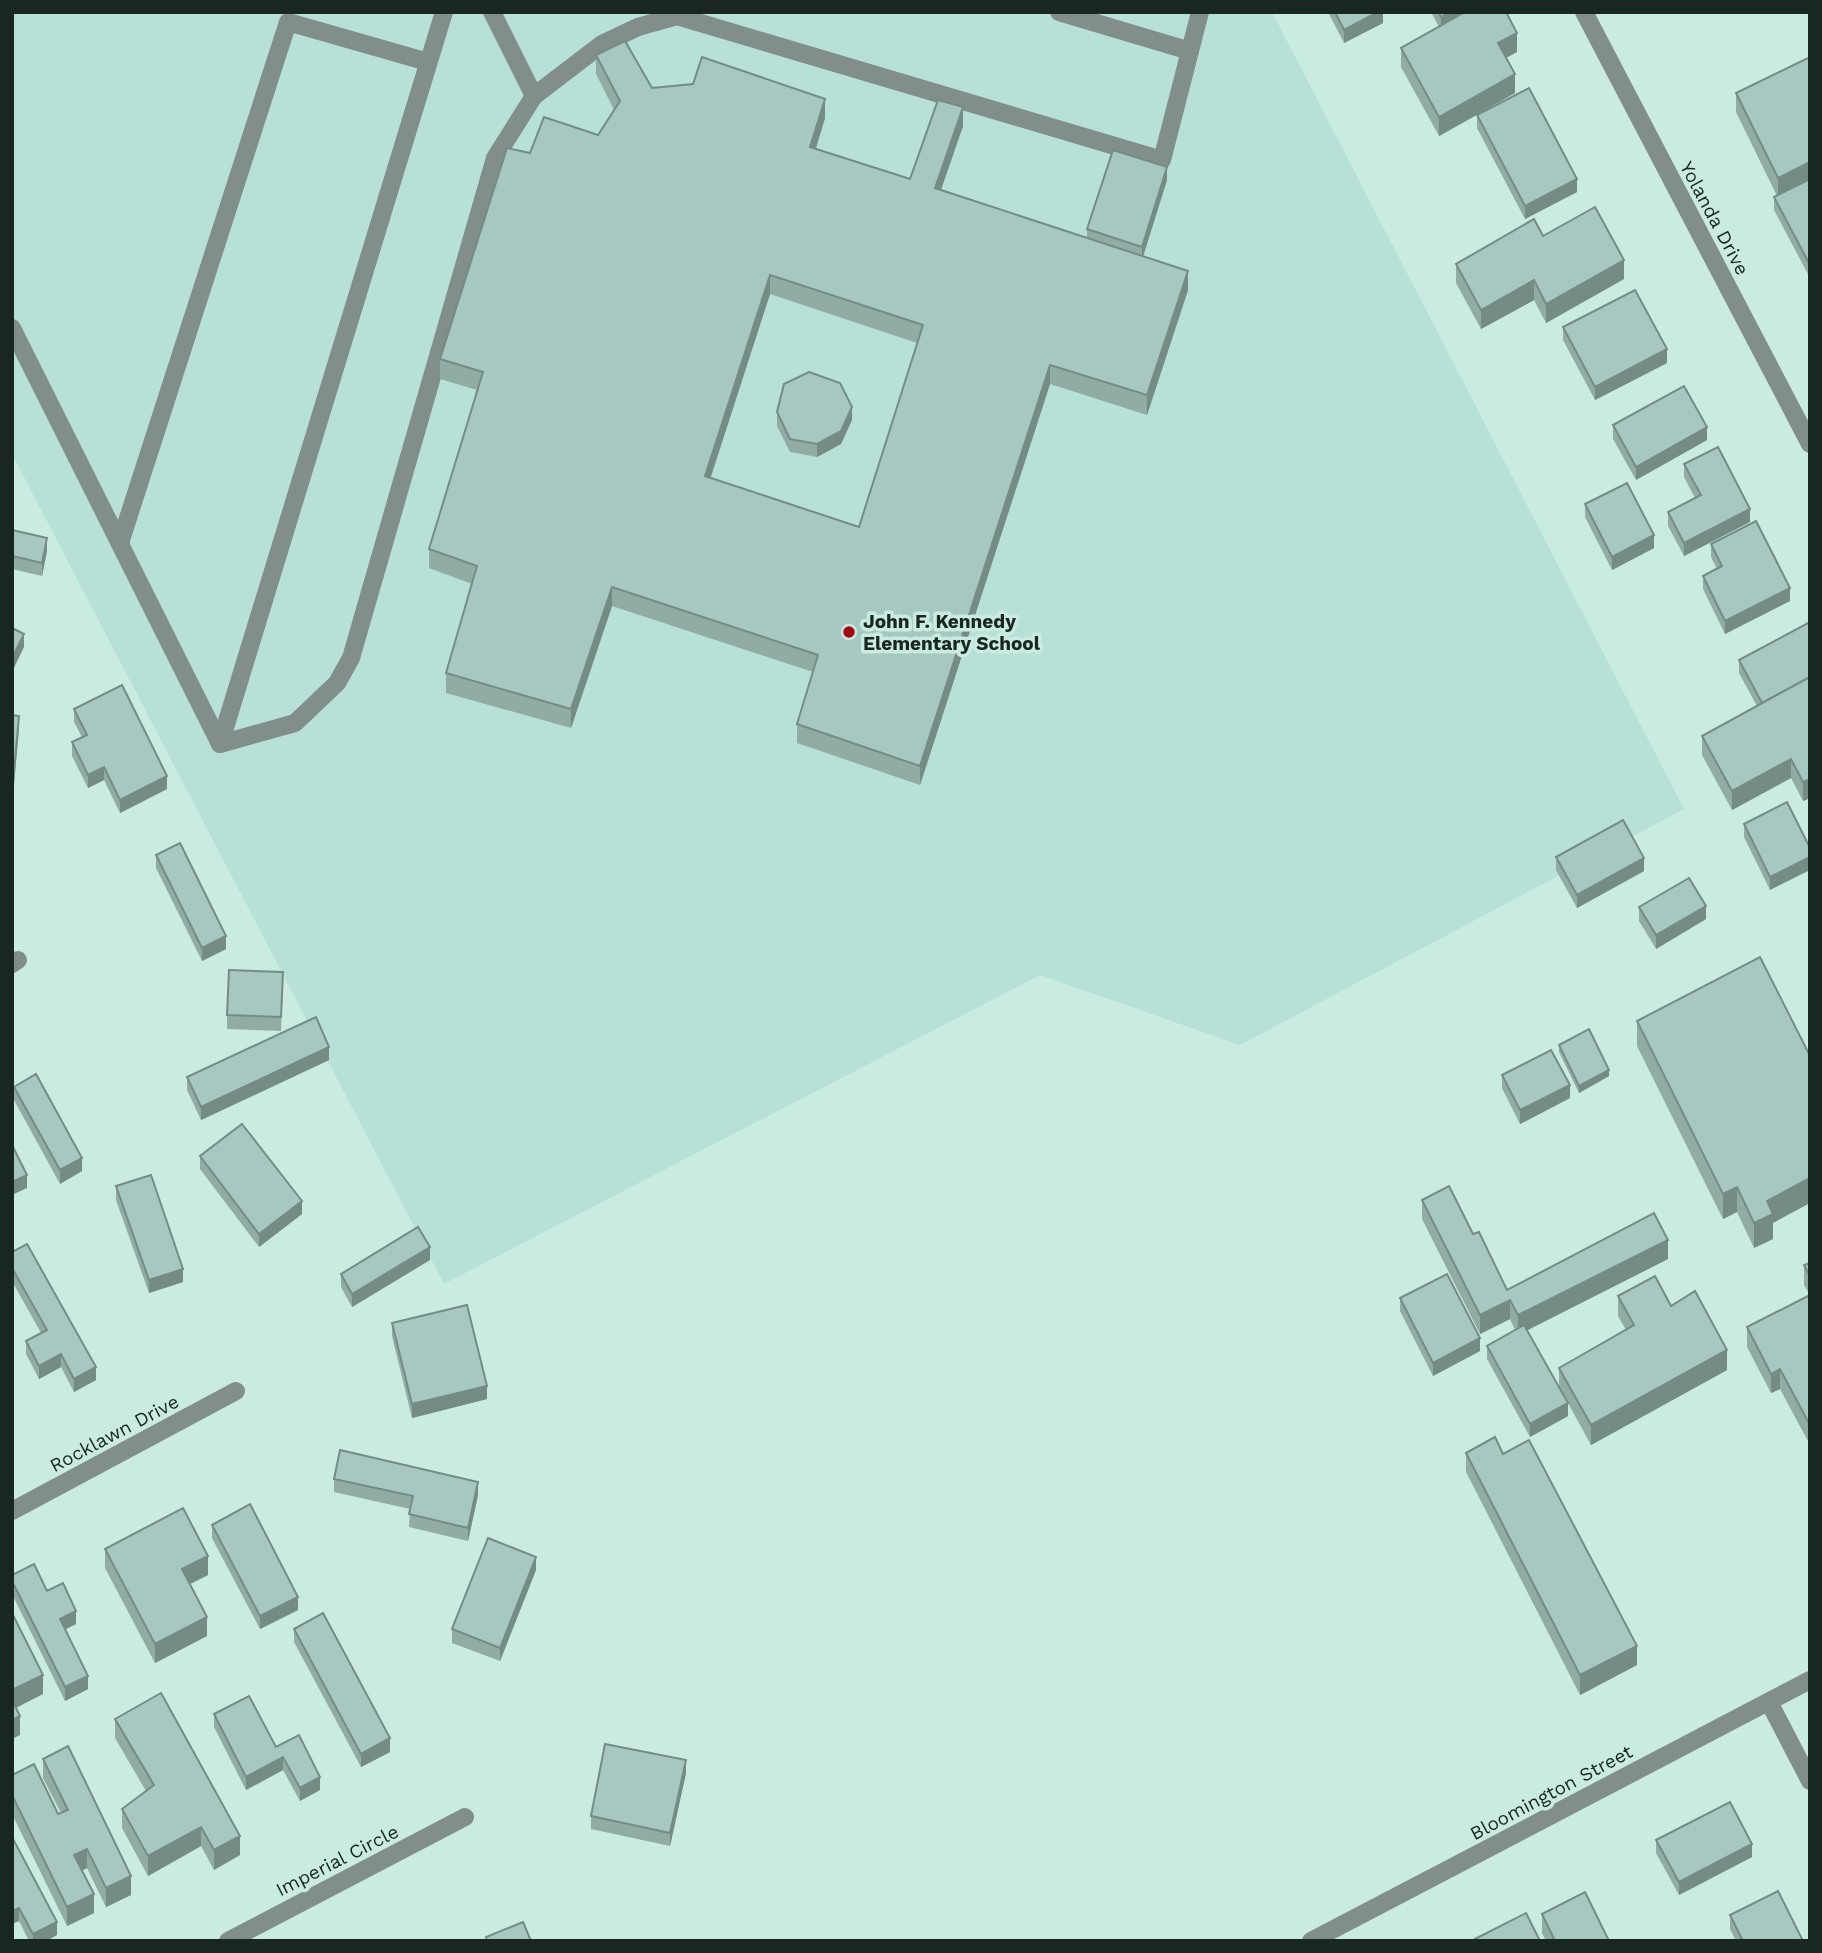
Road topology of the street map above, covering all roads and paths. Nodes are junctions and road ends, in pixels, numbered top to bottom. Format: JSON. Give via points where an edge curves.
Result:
{"nodes":[{"id":1,"x":444,"y":12,"type":"edge"},
{"id":2,"x":492,"y":12,"type":"edge"},
{"id":3,"x":1059,"y":12,"type":"edge"},
{"id":4,"x":1200,"y":12,"type":"edge"},
{"id":5,"x":1584,"y":12,"type":"edge"},
{"id":6,"x":676,"y":14,"type":"edge"},
{"id":7,"x":1190,"y":51,"type":"junction"},
{"id":8,"x":428,"y":62,"type":"junction"},
{"id":9,"x":534,"y":96,"type":"junction"},
{"id":10,"x":12,"y":328,"type":"edge"},
{"id":11,"x":1810,"y":444,"type":"edge"},
{"id":12,"x":120,"y":543,"type":"junction"},
{"id":13,"x":220,"y":744,"type":"junction"},
{"id":14,"x":236,"y":1391,"type":"dead end"},
{"id":15,"x":12,"y":1511,"type":"edge"},
{"id":16,"x":1810,"y":1680,"type":"edge"},
{"id":17,"x":1769,"y":1702,"type":"junction"},
{"id":18,"x":1810,"y":1782,"type":"edge"},
{"id":19,"x":465,"y":1817,"type":"dead end"},
{"id":20,"x":228,"y":1941,"type":"edge"},
{"id":21,"x":1311,"y":1941,"type":"edge"}],
"edges":[{"from":1,"to":8,"type":"street"},
{"from":2,"to":9,"type":"street"},
{"from":3,"to":7,"type":"street"},
{"from":4,"to":7,"type":"street"},
{"from":5,"to":11,"type":"street","name":"Yolanda Drive"},
{"from":6,"to":7,"type":"street","via":[[1162,160]]},
{"from":6,"to":9,"type":"street","via":[[602,44]]},
{"from":8,"to":12,"type":"street","via":[[288,22]]},
{"from":8,"to":13,"type":"street"},
{"from":9,"to":13,"type":"street","via":[[495,158],[351,658],[337,683],[295,723]]},
{"from":10,"to":12,"type":"street"},
{"from":12,"to":13,"type":"street"},
{"from":14,"to":15,"type":"street","name":"Rocklawn Drive"},
{"from":16,"to":17,"type":"street","name":"Bloomington Street"},
{"from":17,"to":18,"type":"street"},
{"from":17,"to":21,"type":"street","name":"Bloomington Street"},
{"from":19,"to":20,"type":"street","name":"Imperial Circle"}]}
